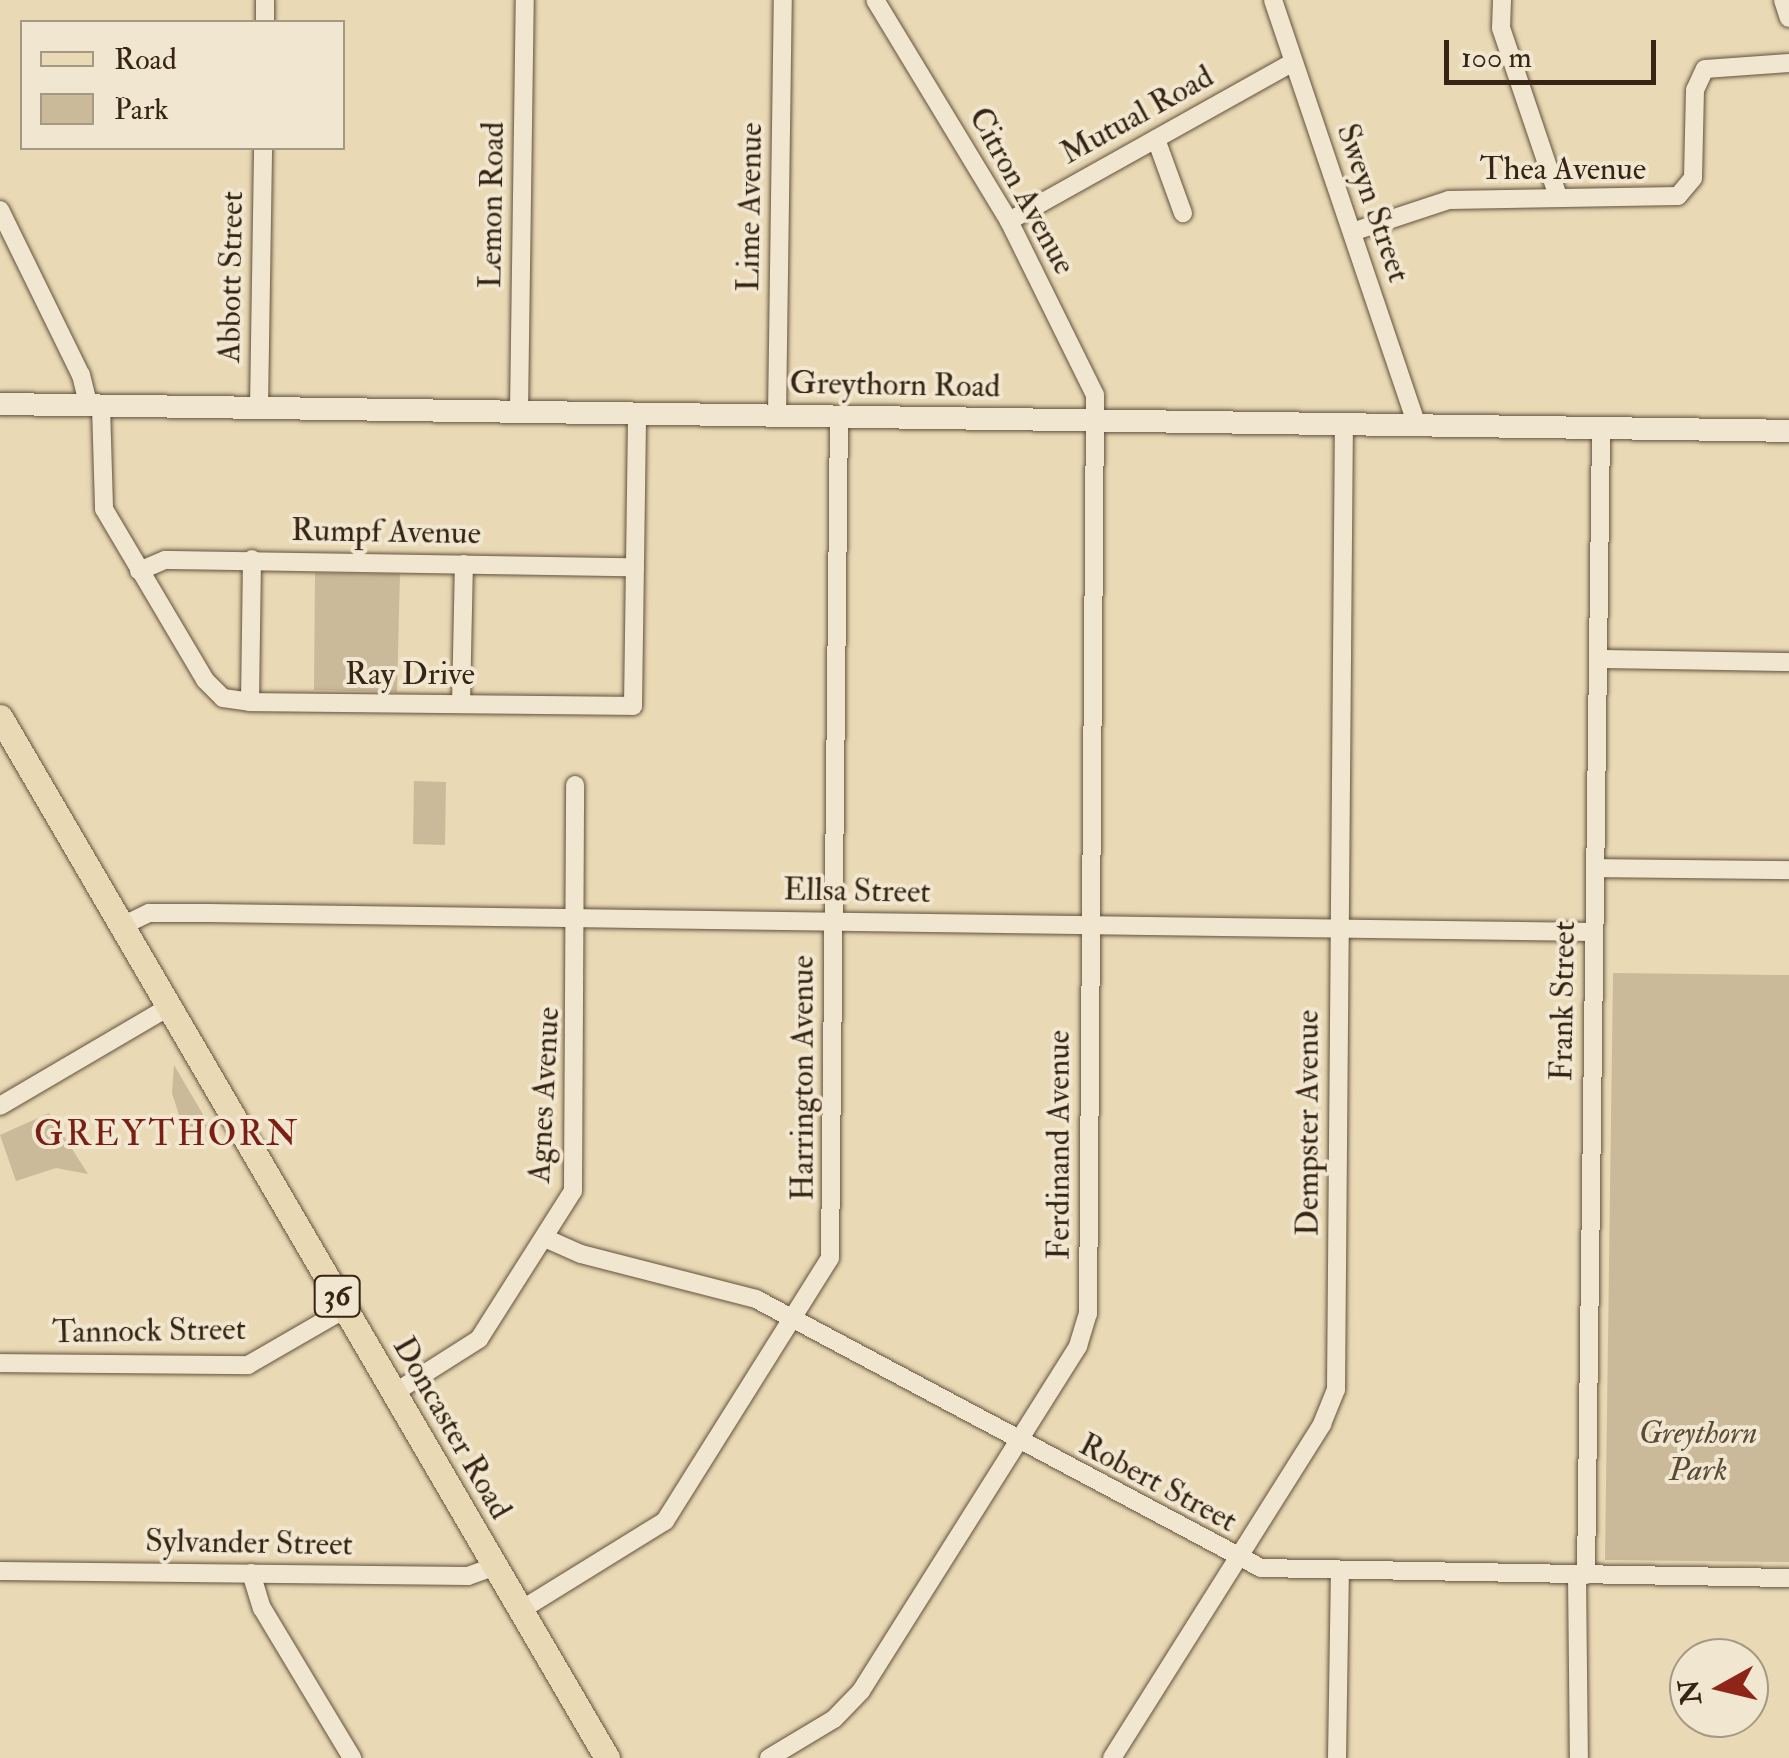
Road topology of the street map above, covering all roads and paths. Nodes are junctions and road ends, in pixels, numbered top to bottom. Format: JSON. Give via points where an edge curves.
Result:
{"nodes":[{"id":1,"x":524,"y":0,"type":"edge"},
{"id":2,"x":783,"y":0,"type":"edge"},
{"id":3,"x":876,"y":0,"type":"edge"},
{"id":4,"x":1273,"y":0,"type":"edge"},
{"id":5,"x":1502,"y":0,"type":"edge"},
{"id":6,"x":1783,"y":0,"type":"edge"},
{"id":7,"x":1789,"y":18,"type":"edge"},
{"id":8,"x":1294,"y":62,"type":"junction"},
{"id":9,"x":1789,"y":63,"type":"edge"},
{"id":10,"x":1156,"y":139,"type":"junction"},
{"id":11,"x":263,"y":150,"type":"edge"},
{"id":12,"x":1558,"y":196,"type":"junction"},
{"id":13,"x":0,"y":210,"type":"edge"},
{"id":14,"x":1184,"y":213,"type":"dead end"},
{"id":15,"x":1009,"y":221,"type":"junction"},
{"id":16,"x":1352,"y":232,"type":"junction"},
{"id":17,"x":0,"y":404,"type":"edge"},
{"id":18,"x":95,"y":406,"type":"junction"},
{"id":19,"x":259,"y":408,"type":"junction"},
{"id":20,"x":519,"y":412,"type":"junction"},
{"id":21,"x":637,"y":413,"type":"junction"},
{"id":22,"x":777,"y":416,"type":"junction"},
{"id":23,"x":839,"y":416,"type":"junction"},
{"id":24,"x":1095,"y":420,"type":"junction"},
{"id":25,"x":1344,"y":424,"type":"junction"},
{"id":26,"x":1417,"y":425,"type":"junction"},
{"id":27,"x":1601,"y":428,"type":"junction"},
{"id":28,"x":1789,"y":431,"type":"edge"},
{"id":29,"x":252,"y":560,"type":"junction"},
{"id":30,"x":464,"y":564,"type":"junction"},
{"id":31,"x":635,"y":567,"type":"junction"},
{"id":32,"x":140,"y":570,"type":"junction"},
{"id":33,"x":1598,"y":659,"type":"junction"},
{"id":34,"x":1789,"y":662,"type":"edge"},
{"id":35,"x":250,"y":702,"type":"junction"},
{"id":36,"x":461,"y":704,"type":"junction"},
{"id":37,"x":0,"y":716,"type":"edge"},
{"id":38,"x":575,"y":786,"type":"dead end"},
{"id":39,"x":1595,"y":868,"type":"junction"},
{"id":40,"x":1789,"y":870,"type":"edge"},
{"id":41,"x":576,"y":918,"type":"junction"},
{"id":42,"x":834,"y":921,"type":"junction"},
{"id":43,"x":1089,"y":925,"type":"junction"},
{"id":44,"x":122,"y":926,"type":"junction"},
{"id":45,"x":1339,"y":928,"type":"junction"},
{"id":46,"x":1594,"y":932,"type":"junction"},
{"id":47,"x":169,"y":1007,"type":"junction"},
{"id":48,"x":0,"y":1106,"type":"edge"},
{"id":49,"x":547,"y":1239,"type":"junction"},
{"id":50,"x":345,"y":1309,"type":"junction"},
{"id":51,"x":794,"y":1321,"type":"junction"},
{"id":52,"x":0,"y":1363,"type":"edge"},
{"id":53,"x":394,"y":1392,"type":"junction"},
{"id":54,"x":1018,"y":1442,"type":"junction"},
{"id":55,"x":1237,"y":1560,"type":"junction"},
{"id":56,"x":496,"y":1566,"type":"junction"},
{"id":57,"x":0,"y":1571,"type":"edge"},
{"id":58,"x":1340,"y":1572,"type":"junction"},
{"id":59,"x":251,"y":1574,"type":"junction"},
{"id":60,"x":1581,"y":1575,"type":"junction"},
{"id":61,"x":1789,"y":1578,"type":"edge"},
{"id":62,"x":521,"y":1610,"type":"junction"},
{"id":63,"x":352,"y":1758,"type":"edge"},
{"id":64,"x":607,"y":1758,"type":"edge"},
{"id":65,"x":769,"y":1758,"type":"edge"},
{"id":66,"x":1112,"y":1758,"type":"edge"},
{"id":67,"x":1338,"y":1758,"type":"edge"},
{"id":68,"x":1579,"y":1758,"type":"edge"}],
"edges":[{"from":1,"to":20,"type":"street","name":"Lemon Road"},
{"from":2,"to":22,"type":"street","name":"Lime Avenue"},
{"from":3,"to":15,"type":"street","name":"Citron Avenue"},
{"from":4,"to":8,"type":"street","name":"Sweyn Street"},
{"from":5,"to":12,"type":"street","via":[[1506,44]]},
{"from":6,"to":7,"type":"street"},
{"from":8,"to":10,"type":"street","name":"Mutual Road"},
{"from":8,"to":16,"type":"street","name":"Sweyn Street"},
{"from":9,"to":12,"type":"street","name":"Thea Avenue","via":[[1705,69],[1696,90],[1693,178],[1678,196]]},
{"from":10,"to":14,"type":"street"},
{"from":10,"to":15,"type":"street","name":"Mutual Road"},
{"from":11,"to":19,"type":"street","name":"Abbott Street"},
{"from":12,"to":16,"type":"street","name":"Thea Avenue","via":[[1450,200]]},
{"from":13,"to":18,"type":"street","name":"Ray Drive"},
{"from":15,"to":24,"type":"street","name":"Citron Avenue","via":[[1092,387]]},
{"from":16,"to":26,"type":"street","name":"Sweyn Street"},
{"from":17,"to":18,"type":"main road","name":"Greythorn Road"},
{"from":18,"to":19,"type":"main road","name":"Greythorn Road"},
{"from":18,"to":32,"type":"street","name":"Ray Drive","via":[[102,501]]},
{"from":19,"to":20,"type":"main road","name":"Greythorn Road"},
{"from":20,"to":21,"type":"main road","name":"Greythorn Road"},
{"from":21,"to":22,"type":"main road","name":"Greythorn Road"},
{"from":21,"to":31,"type":"street","name":"Ray Drive"},
{"from":22,"to":23,"type":"main road","name":"Greythorn Road"},
{"from":23,"to":24,"type":"main road","name":"Greythorn Road"},
{"from":23,"to":42,"type":"street","name":"Harrington Avenue"},
{"from":24,"to":25,"type":"main road","name":"Greythorn Road"},
{"from":24,"to":43,"type":"street","name":"Ferdinand Avenue"},
{"from":25,"to":26,"type":"main road","name":"Greythorn Road"},
{"from":25,"to":45,"type":"street","name":"Dempster Avenue"},
{"from":26,"to":27,"type":"main road","name":"Greythorn Road"},
{"from":27,"to":28,"type":"main road","name":"Greythorn Road"},
{"from":27,"to":33,"type":"street","name":"Frank Street"},
{"from":29,"to":30,"type":"street","name":"Rumpf Avenue"},
{"from":29,"to":32,"type":"street","name":"Rumpf Avenue","via":[[165,560]]},
{"from":29,"to":35,"type":"street"},
{"from":30,"to":31,"type":"street","name":"Rumpf Avenue"},
{"from":30,"to":36,"type":"street"},
{"from":31,"to":36,"type":"street","name":"Ray Drive","via":[[633,706]]},
{"from":32,"to":35,"type":"street","name":"Ray Drive","via":[[211,688],[229,701]]},
{"from":33,"to":34,"type":"street"},
{"from":33,"to":39,"type":"street","name":"Frank Street"},
{"from":35,"to":36,"type":"street","name":"Ray Drive"},
{"from":37,"to":44,"type":"main road","name":"Doncaster Road","number":"36"},
{"from":38,"to":41,"type":"street","name":"Agnes Avenue"},
{"from":39,"to":40,"type":"street"},
{"from":39,"to":46,"type":"street","name":"Frank Street"},
{"from":41,"to":42,"type":"street","name":"Ellsa Street"},
{"from":41,"to":44,"type":"street","name":"Ellsa Street","via":[[156,912]]},
{"from":41,"to":49,"type":"street","name":"Agnes Avenue","via":[[576,1178]]},
{"from":42,"to":43,"type":"street","name":"Ellsa Street"},
{"from":42,"to":51,"type":"street","name":"Harrington Avenue","via":[[832,1247]]},
{"from":43,"to":45,"type":"street","name":"Ellsa Street"},
{"from":43,"to":54,"type":"street","name":"Ferdinand Avenue","via":[[1088,1314],[1078,1346]]},
{"from":44,"to":47,"type":"main road","name":"Doncaster Road","number":"36"},
{"from":45,"to":46,"type":"street","name":"Ellsa Street"},
{"from":45,"to":55,"type":"street","name":"Dempster Avenue","via":[[1336,1390]]},
{"from":46,"to":60,"type":"street","name":"Frank Street"},
{"from":47,"to":48,"type":"street"},
{"from":47,"to":50,"type":"main road","name":"Doncaster Road","number":"36"},
{"from":49,"to":51,"type":"street","name":"Robert Street","via":[[594,1258],[736,1290]]},
{"from":49,"to":53,"type":"street","name":"Agnes Avenue","via":[[479,1339]]},
{"from":50,"to":52,"type":"street","name":"Tannock Street","via":[[248,1365]]},
{"from":50,"to":53,"type":"main road","name":"Doncaster Road","number":"36"},
{"from":51,"to":54,"type":"street","name":"Robert Street"},
{"from":51,"to":62,"type":"street","name":"Harrington Avenue","via":[[665,1521]]},
{"from":53,"to":56,"type":"main road","name":"Doncaster Road","number":"36"},
{"from":54,"to":55,"type":"street","name":"Robert Street"},
{"from":54,"to":65,"type":"street","name":"Ferdinand Avenue","via":[[852,1703]]},
{"from":55,"to":58,"type":"street","name":"Robert Street","via":[[1273,1570]]},
{"from":55,"to":66,"type":"street","name":"Dempster Avenue"},
{"from":56,"to":59,"type":"street","name":"Sylvander Street","via":[[468,1576]]},
{"from":56,"to":62,"type":"main road","name":"Doncaster Road","number":"36"},
{"from":57,"to":59,"type":"street","name":"Sylvander Street"},
{"from":58,"to":60,"type":"street","name":"Robert Street"},
{"from":58,"to":67,"type":"street"},
{"from":59,"to":63,"type":"street","via":[[262,1608]]},
{"from":60,"to":61,"type":"street","name":"Robert Street"},
{"from":60,"to":68,"type":"street","name":"Frank Street"},
{"from":62,"to":64,"type":"main road","name":"Doncaster Road","number":"36"}]}
